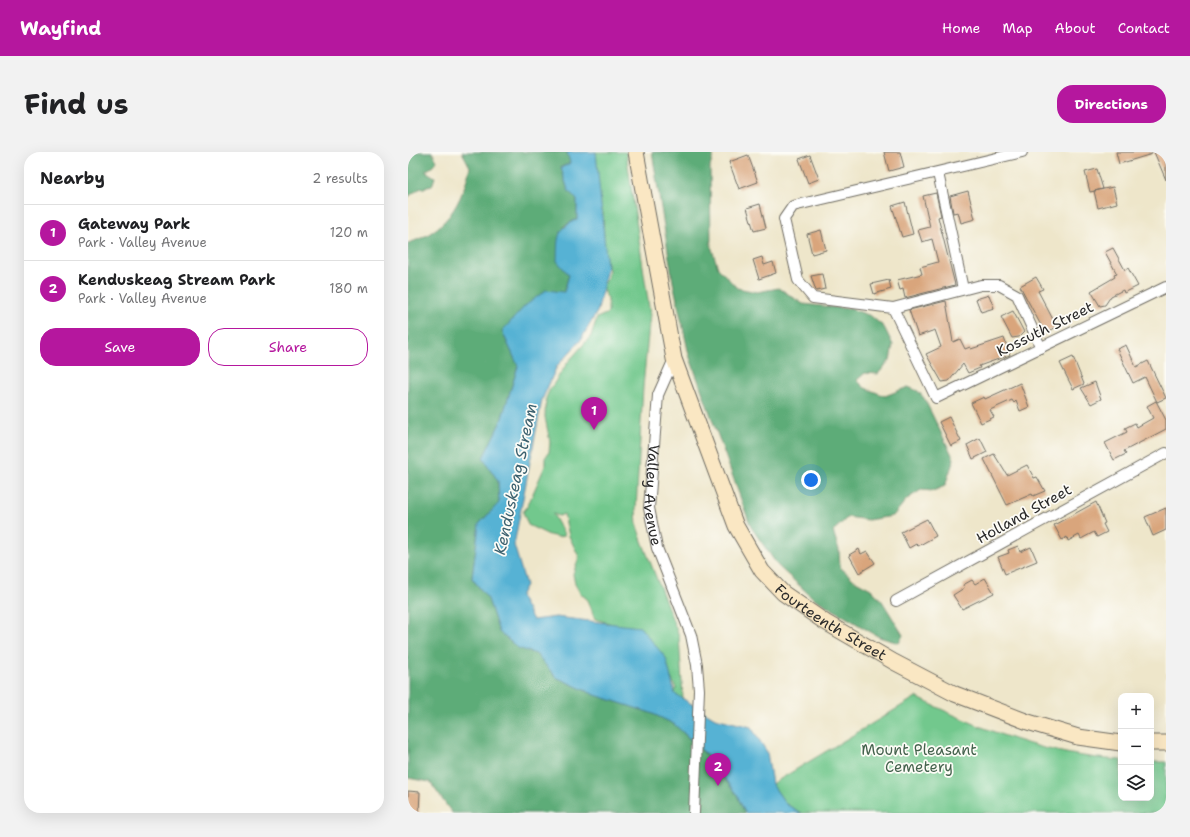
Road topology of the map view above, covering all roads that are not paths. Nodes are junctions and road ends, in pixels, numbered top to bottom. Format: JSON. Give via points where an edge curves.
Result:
{"nodes":[{"id":1,"x":636,"y":152,"type":"edge"},
{"id":2,"x":1022,"y":152,"type":"edge"},
{"id":3,"x":938,"y":173,"type":"junction"},
{"id":4,"x":1166,"y":287,"type":"edge"},
{"id":5,"x":963,"y":289,"type":"junction"},
{"id":6,"x":893,"y":308,"type":"junction"},
{"id":7,"x":1041,"y":348,"type":"junction"},
{"id":8,"x":674,"y":359,"type":"junction"},
{"id":9,"x":1166,"y":453,"type":"edge"},
{"id":10,"x":896,"y":601,"type":"dead end"},
{"id":11,"x":1118,"y":743,"type":"edge"},
{"id":12,"x":1154,"y":743,"type":"edge"},
{"id":13,"x":1166,"y":743,"type":"edge"},
{"id":14,"x":694,"y":813,"type":"edge"}],
"edges":[{"from":1,"to":8,"type":"street"},
{"from":2,"to":3,"type":"street"},
{"from":3,"to":5,"type":"street"},
{"from":3,"to":6,"type":"street","via":[[793,206],[784,219],[798,280],[813,298]]},
{"from":4,"to":7,"type":"street","name":"Kossuth Street"},
{"from":5,"to":6,"type":"street"},
{"from":5,"to":7,"type":"street","via":[[981,285],[999,286],[1017,295]]},
{"from":6,"to":7,"type":"street","name":"Kossuth Street","via":[[936,398]]},
{"from":8,"to":11,"type":"street","name":"Fourteenth Street","via":[[736,526],[762,571],[783,593],[825,622],[955,694],[1028,722],[1078,737]]},
{"from":8,"to":14,"type":"street","name":"Valley Avenue","via":[[658,395],[649,508],[657,548],[690,635],[697,665],[699,690]]},
{"from":9,"to":10,"type":"street","name":"Holland Street"},
{"from":12,"to":13,"type":"street"}]}
